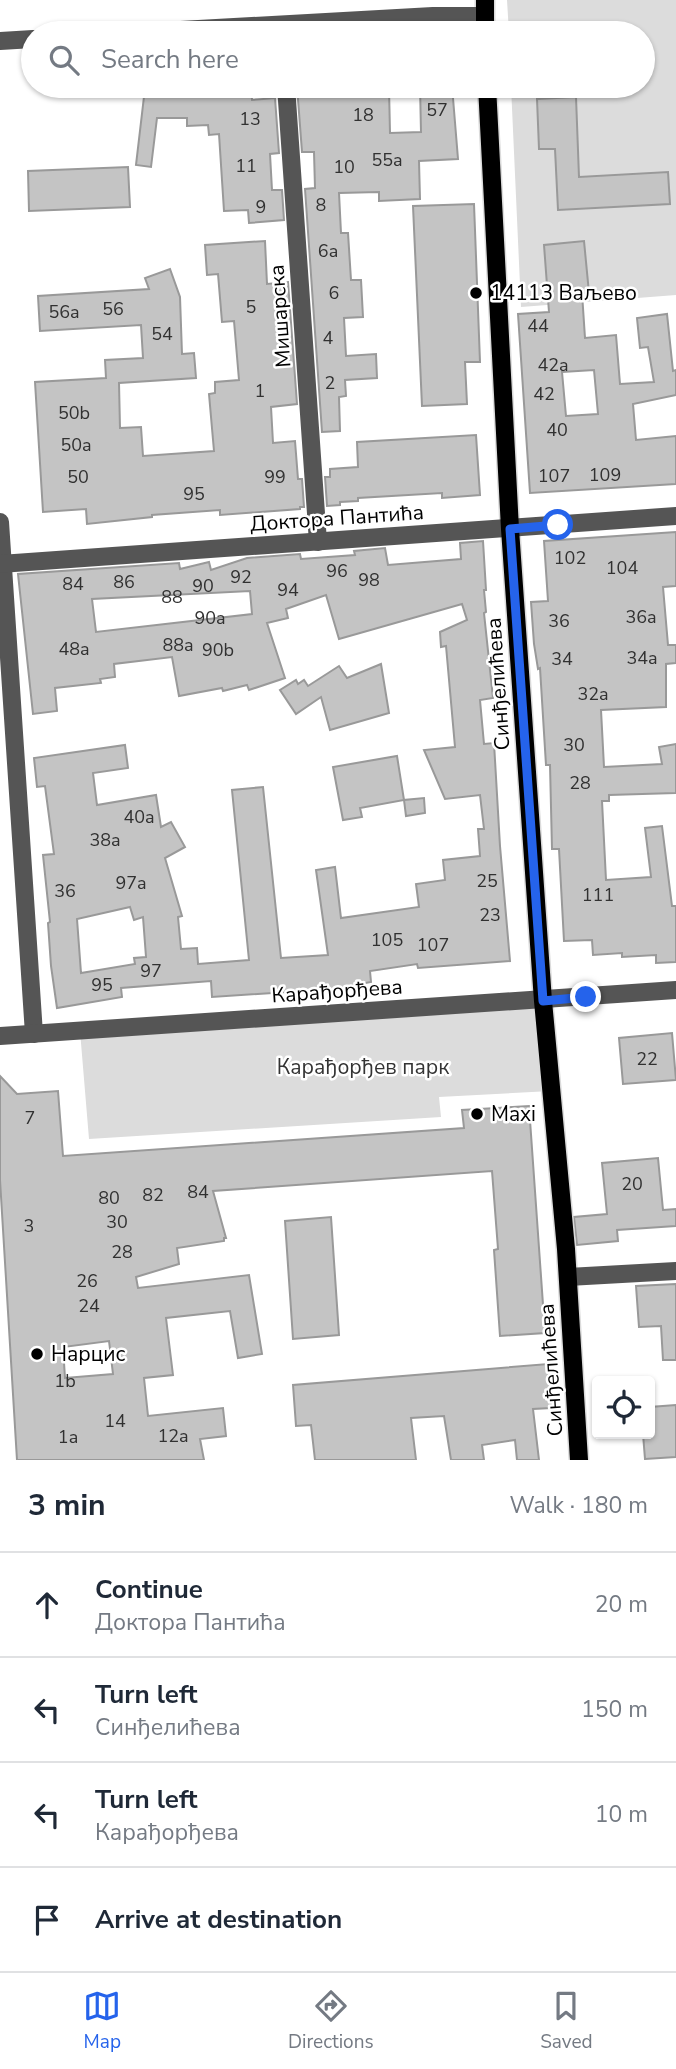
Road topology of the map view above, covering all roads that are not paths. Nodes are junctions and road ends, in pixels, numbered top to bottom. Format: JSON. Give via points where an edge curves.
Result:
{"nodes":[{"id":1,"x":482,"y":12,"type":"edge"},
{"id":2,"x":377,"y":21,"type":"edge"},
{"id":3,"x":21,"y":40,"type":"edge"},
{"id":4,"x":0,"y":41,"type":"edge"},
{"id":5,"x":287,"y":98,"type":"edge"},
{"id":6,"x":488,"y":98,"type":"edge"},
{"id":7,"x":676,"y":516,"type":"edge"},
{"id":8,"x":0,"y":522,"type":"edge"},
{"id":9,"x":510,"y":529,"type":"junction"},
{"id":10,"x":318,"y":542,"type":"junction"},
{"id":11,"x":1,"y":564,"type":"edge"},
{"id":12,"x":676,"y":990,"type":"edge"},
{"id":13,"x":543,"y":1001,"type":"junction"},
{"id":14,"x":34,"y":1034,"type":"junction"},
{"id":15,"x":0,"y":1037,"type":"edge"},
{"id":16,"x":676,"y":1271,"type":"edge"},
{"id":17,"x":568,"y":1277,"type":"junction"},
{"id":18,"x":579,"y":1460,"type":"edge"}],
"edges":[{"from":1,"to":2,"type":"street"},
{"from":3,"to":4,"type":"street"},
{"from":5,"to":10,"type":"street","name":"Мишарска"},
{"from":6,"to":9,"type":"main road","name":"Синђелићева"},
{"from":7,"to":9,"type":"street","name":"Доктора Пантића"},
{"from":8,"to":11,"type":"street"},
{"from":9,"to":10,"type":"street","name":"Доктора Пантића"},
{"from":9,"to":13,"type":"main road","name":"Синђелићева"},
{"from":10,"to":11,"type":"street","name":"Доктора Пантића"},
{"from":11,"to":14,"type":"street"},
{"from":12,"to":13,"type":"street","name":"Карађорђева"},
{"from":13,"to":14,"type":"street","name":"Карађорђева"},
{"from":13,"to":17,"type":"main road","name":"Синђелићева"},
{"from":14,"to":15,"type":"street","name":"Карађорђева"},
{"from":16,"to":17,"type":"street","name":"Синђелићева"},
{"from":17,"to":18,"type":"main road","name":"Синђелићева"}]}
